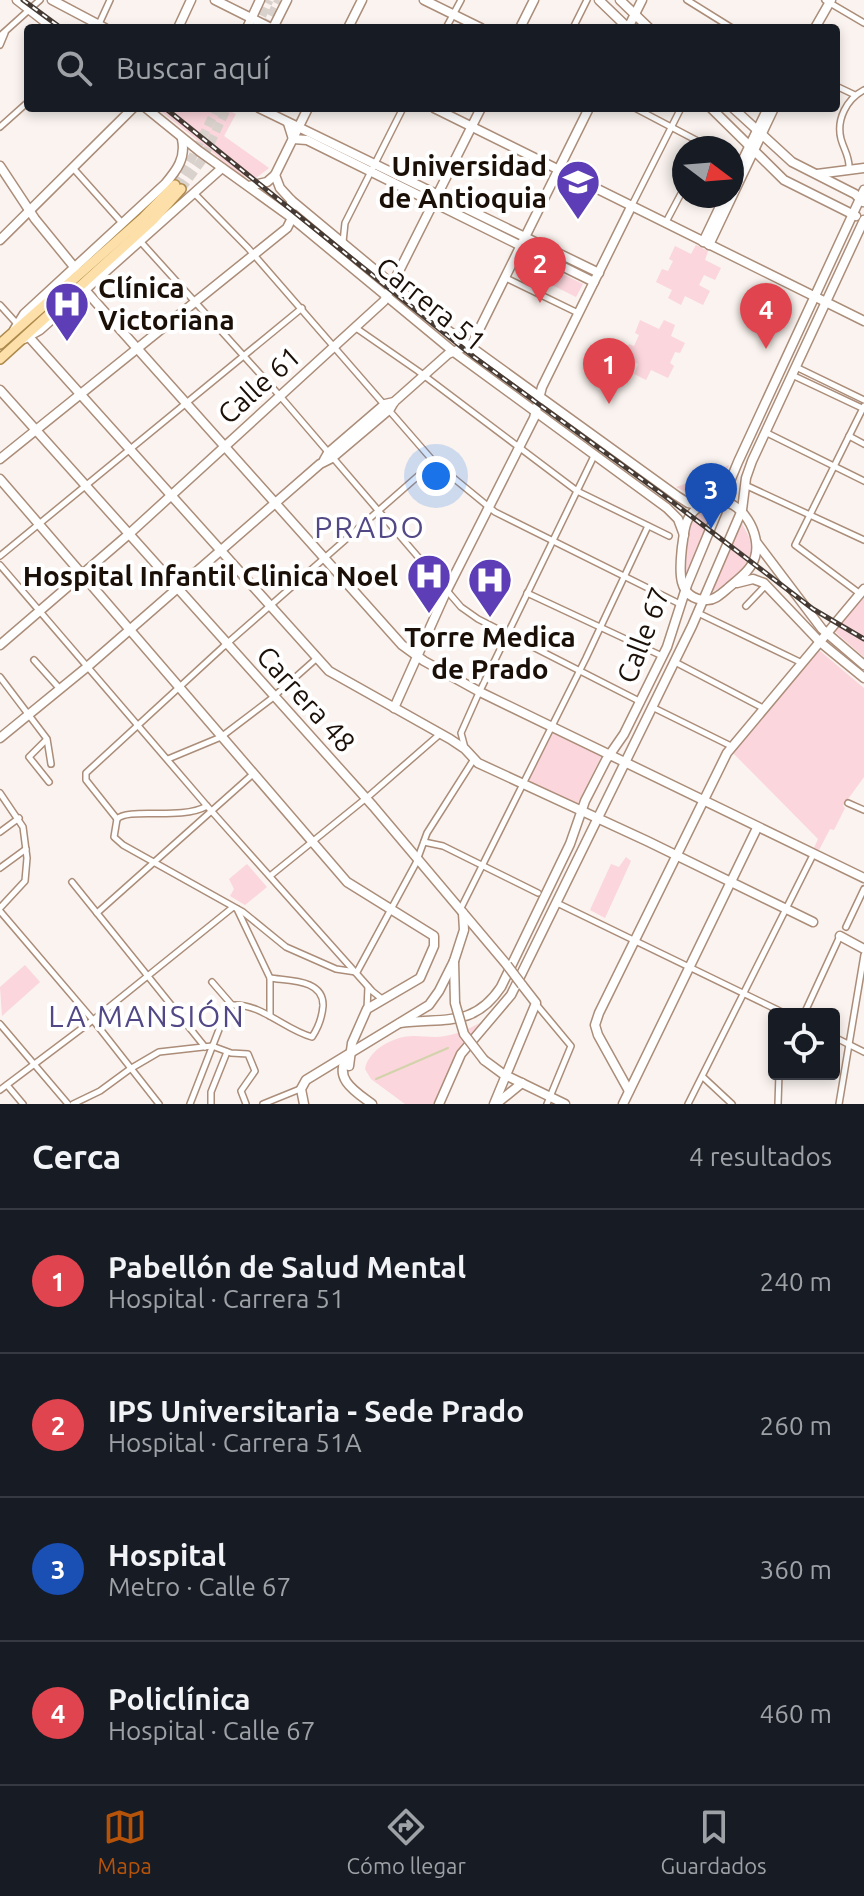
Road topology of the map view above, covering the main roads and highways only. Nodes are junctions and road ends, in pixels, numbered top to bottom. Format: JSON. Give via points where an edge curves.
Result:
{"nodes":[{"id":1,"x":17,"y":0,"type":"edge"},
{"id":2,"x":52,"y":0,"type":"edge"},
{"id":3,"x":191,"y":0,"type":"edge"},
{"id":4,"x":215,"y":0,"type":"edge"},
{"id":5,"x":260,"y":0,"type":"edge"},
{"id":6,"x":287,"y":0,"type":"edge"},
{"id":7,"x":362,"y":0,"type":"edge"},
{"id":8,"x":424,"y":0,"type":"edge"},
{"id":9,"x":534,"y":0,"type":"edge"},
{"id":10,"x":599,"y":0,"type":"edge"},
{"id":11,"x":620,"y":0,"type":"edge"},
{"id":12,"x":642,"y":0,"type":"edge"},
{"id":13,"x":827,"y":1,"type":"edge"},
{"id":14,"x":635,"y":15,"type":"junction"},
{"id":15,"x":251,"y":18,"type":"junction"},
{"id":16,"x":48,"y":24,"type":"edge"},
{"id":17,"x":98,"y":24,"type":"edge"},
{"id":18,"x":180,"y":24,"type":"edge"},
{"id":19,"x":249,"y":24,"type":"edge"},
{"id":20,"x":264,"y":24,"type":"edge"},
{"id":21,"x":274,"y":24,"type":"edge"},
{"id":22,"x":350,"y":24,"type":"edge"},
{"id":23,"x":473,"y":24,"type":"edge"},
{"id":24,"x":522,"y":24,"type":"edge"},
{"id":25,"x":624,"y":24,"type":"edge"},
{"id":26,"x":630,"y":24,"type":"edge"},
{"id":27,"x":645,"y":24,"type":"edge"},
{"id":28,"x":814,"y":24,"type":"edge"},
{"id":29,"x":129,"y":112,"type":"edge"},
{"id":30,"x":151,"y":112,"type":"edge"},
{"id":31,"x":268,"y":112,"type":"edge"},
{"id":32,"x":306,"y":112,"type":"edge"},
{"id":33,"x":442,"y":112,"type":"edge"},
{"id":34,"x":479,"y":112,"type":"edge"},
{"id":35,"x":587,"y":112,"type":"edge"},
{"id":36,"x":715,"y":112,"type":"edge"},
{"id":37,"x":737,"y":112,"type":"edge"},
{"id":38,"x":766,"y":112,"type":"edge"},
{"id":39,"x":772,"y":112,"type":"edge"},
{"id":40,"x":287,"y":121,"type":"junction"},
{"id":41,"x":299,"y":127,"type":"junction"},
{"id":42,"x":471,"y":127,"type":"junction"},
{"id":43,"x":759,"y":132,"type":"junction"},
{"id":44,"x":182,"y":138,"type":"junction"},
{"id":45,"x":293,"y":139,"type":"junction"},
{"id":46,"x":751,"y":148,"type":"junction"},
{"id":47,"x":744,"y":158,"type":"edge"},
{"id":48,"x":0,"y":166,"type":"edge"},
{"id":49,"x":222,"y":168,"type":"junction"},
{"id":50,"x":373,"y":168,"type":"junction"},
{"id":51,"x":864,"y":168,"type":"edge"},
{"id":52,"x":558,"y":171,"type":"junction"},
{"id":53,"x":275,"y":175,"type":"junction"},
{"id":54,"x":815,"y":175,"type":"junction"},
{"id":55,"x":249,"y":186,"type":"junction"},
{"id":56,"x":178,"y":187,"type":"tunnel mouth"},
{"id":57,"x":863,"y":197,"type":"edge"},
{"id":58,"x":436,"y":199,"type":"junction"},
{"id":59,"x":291,"y":200,"type":"junction"},
{"id":60,"x":631,"y":207,"type":"junction"},
{"id":61,"x":720,"y":208,"type":"edge"},
{"id":62,"x":30,"y":211,"type":"junction"},
{"id":63,"x":852,"y":214,"type":"junction"},
{"id":64,"x":292,"y":218,"type":"junction"},
{"id":65,"x":864,"y":220,"type":"edge"},
{"id":66,"x":0,"y":240,"type":"edge"},
{"id":67,"x":523,"y":242,"type":"junction"},
{"id":68,"x":706,"y":243,"type":"junction"},
{"id":69,"x":75,"y":268,"type":"junction"},
{"id":70,"x":596,"y":278,"type":"junction"},
{"id":71,"x":393,"y":286,"type":"junction"},
{"id":72,"x":85,"y":290,"type":"junction"},
{"id":73,"x":814,"y":296,"type":"junction"},
{"id":74,"x":387,"y":298,"type":"junction"},
{"id":75,"x":827,"y":302,"type":"junction"},
{"id":76,"x":864,"y":321,"type":"edge"},
{"id":77,"x":19,"y":333,"type":"junction"},
{"id":78,"x":0,"y":344,"type":"edge"},
{"id":79,"x":468,"y":346,"type":"junction"},
{"id":80,"x":138,"y":348,"type":"junction"},
{"id":81,"x":454,"y":352,"type":"junction"},
{"id":82,"x":786,"y":356,"type":"junction"},
{"id":83,"x":0,"y":359,"type":"edge"},
{"id":84,"x":796,"y":368,"type":"junction"},
{"id":85,"x":0,"y":390,"type":"edge"},
{"id":86,"x":80,"y":394,"type":"junction"},
{"id":87,"x":539,"y":398,"type":"junction"},
{"id":88,"x":557,"y":410,"type":"junction"},
{"id":89,"x":536,"y":415,"type":"junction"},
{"id":90,"x":37,"y":429,"type":"junction"},
{"id":91,"x":224,"y":445,"type":"junction"},
{"id":92,"x":0,"y":459,"type":"edge"},
{"id":93,"x":0,"y":479,"type":"edge"},
{"id":94,"x":171,"y":496,"type":"junction"},
{"id":95,"x":722,"y":500,"type":"junction"},
{"id":96,"x":274,"y":504,"type":"junction"},
{"id":97,"x":701,"y":506,"type":"junction"},
{"id":98,"x":742,"y":510,"type":"junction"},
{"id":99,"x":129,"y":534,"type":"junction"},
{"id":100,"x":684,"y":535,"type":"junction"},
{"id":101,"x":755,"y":539,"type":"junction"},
{"id":102,"x":220,"y":551,"type":"junction"},
{"id":103,"x":81,"y":575,"type":"junction"},
{"id":104,"x":733,"y":584,"type":"junction"},
{"id":105,"x":177,"y":588,"type":"junction"},
{"id":106,"x":685,"y":590,"type":"junction"},
{"id":107,"x":862,"y":591,"type":"edge"},
{"id":108,"x":704,"y":600,"type":"junction"},
{"id":109,"x":129,"y":630,"type":"junction"},
{"id":110,"x":827,"y":634,"type":"junction"},
{"id":111,"x":820,"y":642,"type":"junction"},
{"id":112,"x":0,"y":645,"type":"edge"},
{"id":113,"x":417,"y":656,"type":"junction"},
{"id":114,"x":864,"y":665,"type":"edge"},
{"id":115,"x":864,"y":678,"type":"edge"},
{"id":116,"x":394,"y":708,"type":"junction"},
{"id":117,"x":0,"y":738,"type":"edge"},
{"id":118,"x":609,"y":755,"type":"junction"},
{"id":119,"x":625,"y":762,"type":"junction"},
{"id":120,"x":702,"y":801,"type":"junction"},
{"id":121,"x":581,"y":812,"type":"junction"},
{"id":122,"x":597,"y":819,"type":"junction"},
{"id":123,"x":757,"y":828,"type":"junction"},
{"id":124,"x":676,"y":855,"type":"junction"},
{"id":125,"x":864,"y":878,"type":"edge"},
{"id":126,"x":731,"y":882,"type":"junction"},
{"id":127,"x":461,"y":908,"type":"junction"},
{"id":128,"x":813,"y":922,"type":"dead end"},
{"id":129,"x":476,"y":926,"type":"junction"},
{"id":130,"x":840,"y":936,"type":"road end"},
{"id":131,"x":463,"y":937,"type":"junction"},
{"id":132,"x":864,"y":952,"type":"edge"},
{"id":133,"x":454,"y":961,"type":"junction"},
{"id":134,"x":400,"y":1023,"type":"junction"},
{"id":135,"x":359,"y":1047,"type":"junction"},
{"id":136,"x":349,"y":1053,"type":"junction"},
{"id":137,"x":332,"y":1064,"type":"junction"},
{"id":138,"x":345,"y":1067,"type":"junction"},
{"id":139,"x":506,"y":1075,"type":"junction"},
{"id":140,"x":522,"y":1083,"type":"junction"},
{"id":141,"x":629,"y":1091,"type":"junction"},
{"id":142,"x":549,"y":1100,"type":"edge"},
{"id":143,"x":304,"y":1104,"type":"edge"},
{"id":144,"x":372,"y":1104,"type":"edge"},
{"id":145,"x":439,"y":1104,"type":"edge"},
{"id":146,"x":495,"y":1104,"type":"edge"},
{"id":147,"x":565,"y":1104,"type":"edge"},
{"id":148,"x":623,"y":1104,"type":"edge"}],
"edges":[{"from":1,"to":16,"type":"main road"},
{"from":2,"to":17,"type":"main road"},
{"from":3,"to":18,"type":"main road"},
{"from":4,"to":15,"type":"main road"},
{"from":5,"to":15,"type":"main road"},
{"from":6,"to":21,"type":"main road"},
{"from":7,"to":22,"type":"main road"},
{"from":8,"to":23,"type":"main road"},
{"from":9,"to":24,"type":"main road"},
{"from":10,"to":25,"type":"main road"},
{"from":11,"to":14,"type":"main road"},
{"from":12,"to":14,"type":"main road"},
{"from":13,"to":28,"type":"main road"},
{"from":14,"to":26,"type":"main road"},
{"from":14,"to":27,"type":"main road"},
{"from":15,"to":19,"type":"main road"},
{"from":15,"to":20,"type":"main road"},
{"from":29,"to":62,"type":"main road"},
{"from":30,"to":44,"type":"main road","name":"Carrera 51"},
{"from":31,"to":40,"type":"main road"},
{"from":32,"to":41,"type":"main road"},
{"from":33,"to":42,"type":"main road"},
{"from":34,"to":42,"type":"main road","name":"Calle 61"},
{"from":35,"to":52,"type":"main road"},
{"from":36,"to":46,"type":"main road"},
{"from":37,"to":43,"type":"main road"},
{"from":38,"to":43,"type":"main road"},
{"from":39,"to":43,"type":"main road"},
{"from":40,"to":41,"type":"main road"},
{"from":40,"to":45,"type":"main road"},
{"from":41,"to":45,"type":"main road"},
{"from":41,"to":50,"type":"main road"},
{"from":42,"to":52,"type":"main road"},
{"from":42,"to":58,"type":"main road","name":"Calle 61"},
{"from":43,"to":46,"type":"main road"},
{"from":43,"to":54,"type":"main road"},
{"from":44,"to":49,"type":"main road","name":"Carrera 51"},
{"from":44,"to":69,"type":"main road","via":[[178,167],[158,193]]},
{"from":45,"to":50,"type":"main road"},
{"from":45,"to":53,"type":"main road"},
{"from":46,"to":47,"type":"main road"},
{"from":46,"to":63,"type":"main road","via":[[789,183]]},
{"from":46,"to":68,"type":"main road"},
{"from":48,"to":62,"type":"main road"},
{"from":49,"to":55,"type":"main road","name":"Carrera 51"},
{"from":49,"to":72,"type":"main road"},
{"from":50,"to":58,"type":"main road"},
{"from":51,"to":54,"type":"main road"},
{"from":52,"to":60,"type":"main road"},
{"from":52,"to":67,"type":"main road"},
{"from":53,"to":55,"type":"main road"},
{"from":53,"to":59,"type":"main road","name":"Carrera 51"},
{"from":54,"to":57,"type":"main road"},
{"from":55,"to":64,"type":"main road","name":"Carrera 51"},
{"from":56,"to":77,"type":"main road","via":[[153,220]]},
{"from":57,"to":63,"type":"main road","name":"Calle 67"},
{"from":58,"to":67,"type":"main road"},
{"from":58,"to":71,"type":"main road","name":"Calle 61"},
{"from":59,"to":64,"type":"main road"},
{"from":59,"to":71,"type":"main road","name":"Carrera 51"},
{"from":60,"to":68,"type":"main road"},
{"from":60,"to":70,"type":"main road"},
{"from":61,"to":68,"type":"main road"},
{"from":62,"to":66,"type":"main road"},
{"from":62,"to":69,"type":"main road"},
{"from":63,"to":65,"type":"main road"},
{"from":63,"to":73,"type":"main road","name":"Calle 67"},
{"from":64,"to":74,"type":"main road","name":"Carrera 51"},
{"from":64,"to":80,"type":"main road","via":[[254,256]]},
{"from":65,"to":75,"type":"main road","name":"Calle 67"},
{"from":67,"to":70,"type":"main road"},
{"from":67,"to":79,"type":"main road","via":[[478,336]]},
{"from":68,"to":73,"type":"main road"},
{"from":69,"to":77,"type":"main road","via":[[24,314]]},
{"from":70,"to":87,"type":"main road"},
{"from":71,"to":74,"type":"main road","name":"Calle 61"},
{"from":71,"to":79,"type":"main road","name":"Carrera 51"},
{"from":72,"to":77,"type":"main road"},
{"from":72,"to":80,"type":"main road"},
{"from":73,"to":75,"type":"main road"},
{"from":73,"to":82,"type":"main road","name":"Calle 67"},
{"from":74,"to":81,"type":"main road","name":"Carrera 51"},
{"from":74,"to":91,"type":"main road","name":"Calle 61"},
{"from":75,"to":76,"type":"main road"},
{"from":75,"to":84,"type":"main road","name":"Calle 67"},
{"from":77,"to":78,"type":"main road"},
{"from":77,"to":83,"type":"main road"},
{"from":77,"to":86,"type":"main road"},
{"from":79,"to":81,"type":"main road"},
{"from":79,"to":87,"type":"main road","name":"Carrera 51"},
{"from":80,"to":86,"type":"main road"},
{"from":80,"to":91,"type":"main road"},
{"from":81,"to":89,"type":"main road","name":"Carrera 51"},
{"from":81,"to":96,"type":"main road"},
{"from":82,"to":84,"type":"main road"},
{"from":82,"to":95,"type":"main road","name":"Calle 67"},
{"from":84,"to":98,"type":"main road","name":"Calle 67","via":[[749,466]]},
{"from":85,"to":90,"type":"main road","name":"Carrera 48"},
{"from":86,"to":90,"type":"main road"},
{"from":86,"to":94,"type":"main road"},
{"from":87,"to":88,"type":"main road","name":"Carrera 51"},
{"from":87,"to":89,"type":"main road"},
{"from":88,"to":89,"type":"main road"},
{"from":88,"to":97,"type":"main road","name":"Carrera 51","via":[[677,496]]},
{"from":89,"to":100,"type":"main road","name":"Carrera 51","via":[[674,514]]},
{"from":89,"to":113,"type":"main road"},
{"from":90,"to":92,"type":"main road"},
{"from":90,"to":99,"type":"main road","name":"Carrera 48"},
{"from":91,"to":94,"type":"main road","name":"Calle 61"},
{"from":91,"to":96,"type":"main road"},
{"from":93,"to":103,"type":"main road"},
{"from":94,"to":99,"type":"main road","name":"Calle 61"},
{"from":94,"to":102,"type":"main road"},
{"from":95,"to":97,"type":"main road"},
{"from":95,"to":98,"type":"main road"},
{"from":95,"to":106,"type":"main road","name":"Calle 67"},
{"from":96,"to":102,"type":"main road"},
{"from":96,"to":113,"type":"main road"},
{"from":97,"to":100,"type":"main road","via":[[689,516]]},
{"from":98,"to":101,"type":"main road"},
{"from":98,"to":108,"type":"main road","name":"Calle 67"},
{"from":99,"to":103,"type":"main road","name":"Calle 61"},
{"from":99,"to":105,"type":"main road","name":"Carrera 48"},
{"from":100,"to":106,"type":"main road","via":[[680,576]]},
{"from":101,"to":104,"type":"main road","via":[[754,561]]},
{"from":101,"to":110,"type":"main road"},
{"from":102,"to":105,"type":"main road"},
{"from":102,"to":116,"type":"main road","via":[[339,679]]},
{"from":103,"to":109,"type":"main road"},
{"from":103,"to":112,"type":"main road","name":"Calle 61"},
{"from":104,"to":108,"type":"main road"},
{"from":104,"to":111,"type":"main road","via":[[753,579],[766,585]]},
{"from":105,"to":109,"type":"main road"},
{"from":105,"to":127,"type":"main road","name":"Carrera 48"},
{"from":106,"to":108,"type":"main road"},
{"from":106,"to":118,"type":"main road","name":"Calle 67","via":[[641,702]]},
{"from":107,"to":110,"type":"main road"},
{"from":108,"to":119,"type":"main road","name":"Calle 67"},
{"from":109,"to":117,"type":"main road"},
{"from":109,"to":136,"type":"main road","via":[[353,887],[434,936],[420,978],[367,1009]]},
{"from":110,"to":111,"type":"main road"},
{"from":110,"to":114,"type":"main road"},
{"from":111,"to":115,"type":"main road"},
{"from":111,"to":120,"type":"main road","via":[[731,746]]},
{"from":113,"to":116,"type":"main road"},
{"from":113,"to":118,"type":"main road"},
{"from":116,"to":121,"type":"main road","via":[[474,759]]},
{"from":118,"to":119,"type":"main road"},
{"from":118,"to":121,"type":"main road","name":"Calle 67"},
{"from":119,"to":120,"type":"main road"},
{"from":119,"to":122,"type":"main road","name":"Calle 67"},
{"from":120,"to":123,"type":"main road"},
{"from":120,"to":124,"type":"main road"},
{"from":121,"to":122,"type":"main road"},
{"from":121,"to":134,"type":"main road","name":"Calle 67","via":[[497,993],[461,1019]]},
{"from":122,"to":124,"type":"main road"},
{"from":122,"to":145,"type":"main road","name":"Calle 67","via":[[511,995],[461,1054]]},
{"from":123,"to":125,"type":"main road"},
{"from":123,"to":126,"type":"main road"},
{"from":124,"to":126,"type":"main road"},
{"from":124,"to":141,"type":"main road","via":[[595,1025]]},
{"from":126,"to":128,"type":"main road"},
{"from":126,"to":141,"type":"main road"},
{"from":127,"to":129,"type":"main road","name":"Carrera 48"},
{"from":127,"to":131,"type":"main road"},
{"from":129,"to":131,"type":"main road","via":[[469,925]]},
{"from":129,"to":139,"type":"main road","name":"Carrera 48","bridge":true,"via":[[536,1003]]},
{"from":130,"to":132,"type":"main road"},
{"from":131,"to":133,"type":"main road"},
{"from":133,"to":134,"type":"main road","via":[[433,1000]]},
{"from":133,"to":139,"type":"main road","bridge":true,"via":[[455,1003],[464,1034],[484,1060]]},
{"from":134,"to":135,"type":"main road"},
{"from":135,"to":136,"type":"main road"},
{"from":135,"to":138,"type":"main road"},
{"from":136,"to":137,"type":"main road"},
{"from":136,"to":138,"type":"main road"},
{"from":137,"to":138,"type":"main road"},
{"from":137,"to":143,"type":"main road","via":[[306,1080],[301,1089]]},
{"from":138,"to":144,"type":"main road","via":[[346,1082]]},
{"from":139,"to":140,"type":"main road"},
{"from":139,"to":146,"type":"main road"},
{"from":140,"to":142,"type":"main road"},
{"from":140,"to":146,"type":"main road"},
{"from":141,"to":148,"type":"main road"},
{"from":142,"to":147,"type":"main road"}]}
